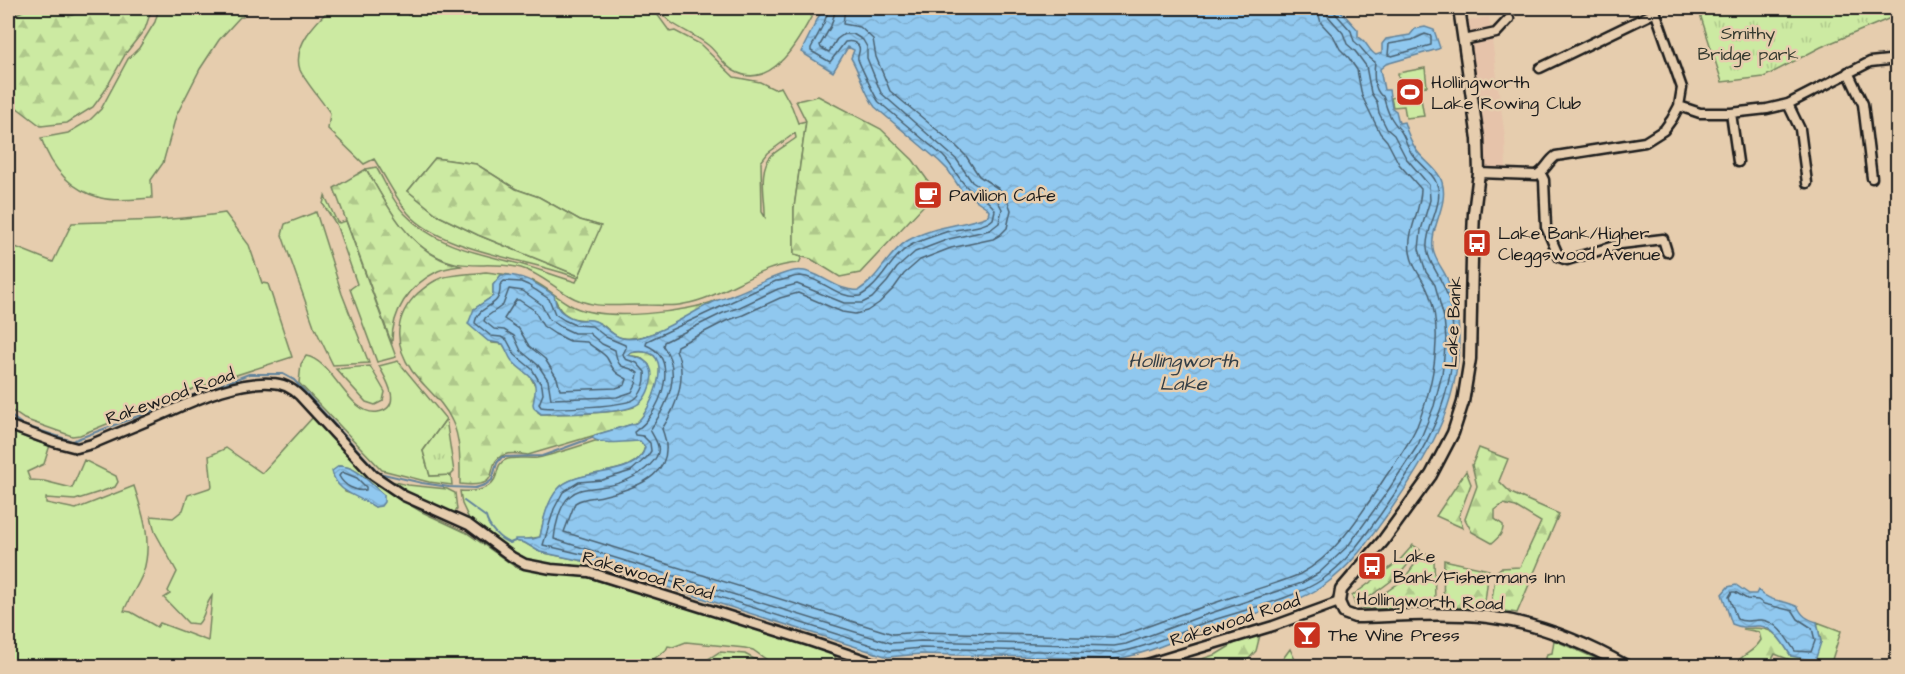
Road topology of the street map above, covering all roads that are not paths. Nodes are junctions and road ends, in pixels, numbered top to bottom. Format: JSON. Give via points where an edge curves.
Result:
{"nodes":[{"id":1,"x":1459,"y":8,"type":"edge"},
{"id":2,"x":1655,"y":10,"type":"edge"},
{"id":3,"x":1509,"y":19,"type":"dead end"},
{"id":4,"x":1464,"y":40,"type":"junction"},
{"id":5,"x":1898,"y":59,"type":"edge"},
{"id":6,"x":1540,"y":68,"type":"dead end"},
{"id":7,"x":1848,"y":72,"type":"junction"},
{"id":8,"x":1788,"y":104,"type":"junction"},
{"id":9,"x":1679,"y":106,"type":"junction"},
{"id":10,"x":1731,"y":113,"type":"junction"},
{"id":11,"x":1738,"y":162,"type":"dead end"},
{"id":12,"x":1479,"y":173,"type":"junction"},
{"id":13,"x":1541,"y":174,"type":"junction"},
{"id":14,"x":1872,"y":178,"type":"dead end"},
{"id":15,"x":1807,"y":183,"type":"dead end"},
{"id":16,"x":1668,"y":252,"type":"dead end"},
{"id":17,"x":8,"y":425,"type":"edge"},
{"id":18,"x":1339,"y":602,"type":"junction"},
{"id":19,"x":883,"y":666,"type":"edge"},
{"id":20,"x":1140,"y":666,"type":"edge"},
{"id":21,"x":1626,"y":666,"type":"edge"}],
"edges":[{"from":1,"to":4,"type":"main road","name":"Lake Bank"},
{"from":2,"to":6,"type":"street"},
{"from":2,"to":9,"type":"street","via":[[1682,88]]},
{"from":3,"to":4,"type":"street","via":[[1496,33]]},
{"from":4,"to":12,"type":"main road","name":"Lake Bank"},
{"from":5,"to":7,"type":"street","via":[[1870,62]]},
{"from":7,"to":8,"type":"street"},
{"from":7,"to":14,"type":"street","via":[[1863,104]]},
{"from":8,"to":10,"type":"street"},
{"from":8,"to":15,"type":"street","via":[[1800,129]]},
{"from":9,"to":10,"type":"street","via":[[1700,113]]},
{"from":9,"to":13,"type":"street","via":[[1656,137],[1562,154],[1551,160]]},
{"from":10,"to":11,"type":"street"},
{"from":12,"to":13,"type":"street"},
{"from":12,"to":18,"type":"main road","name":"Lake Bank","via":[[1472,247],[1470,359],[1463,402],[1431,475],[1341,590]]},
{"from":13,"to":16,"type":"street","via":[[1546,227],[1559,257],[1567,260],[1622,244],[1663,239]]},
{"from":17,"to":19,"type":"street","name":"Rakewood Road","via":[[77,448],[228,390],[274,383],[291,388],[300,396],[383,483],[469,525],[525,564],[589,572]]},
{"from":18,"to":20,"type":"street","name":"Rakewood Road"},
{"from":18,"to":21,"type":"main road","name":"Hollingworth Road","via":[[1344,613],[1355,617],[1441,615],[1515,622],[1577,642]]}]}
